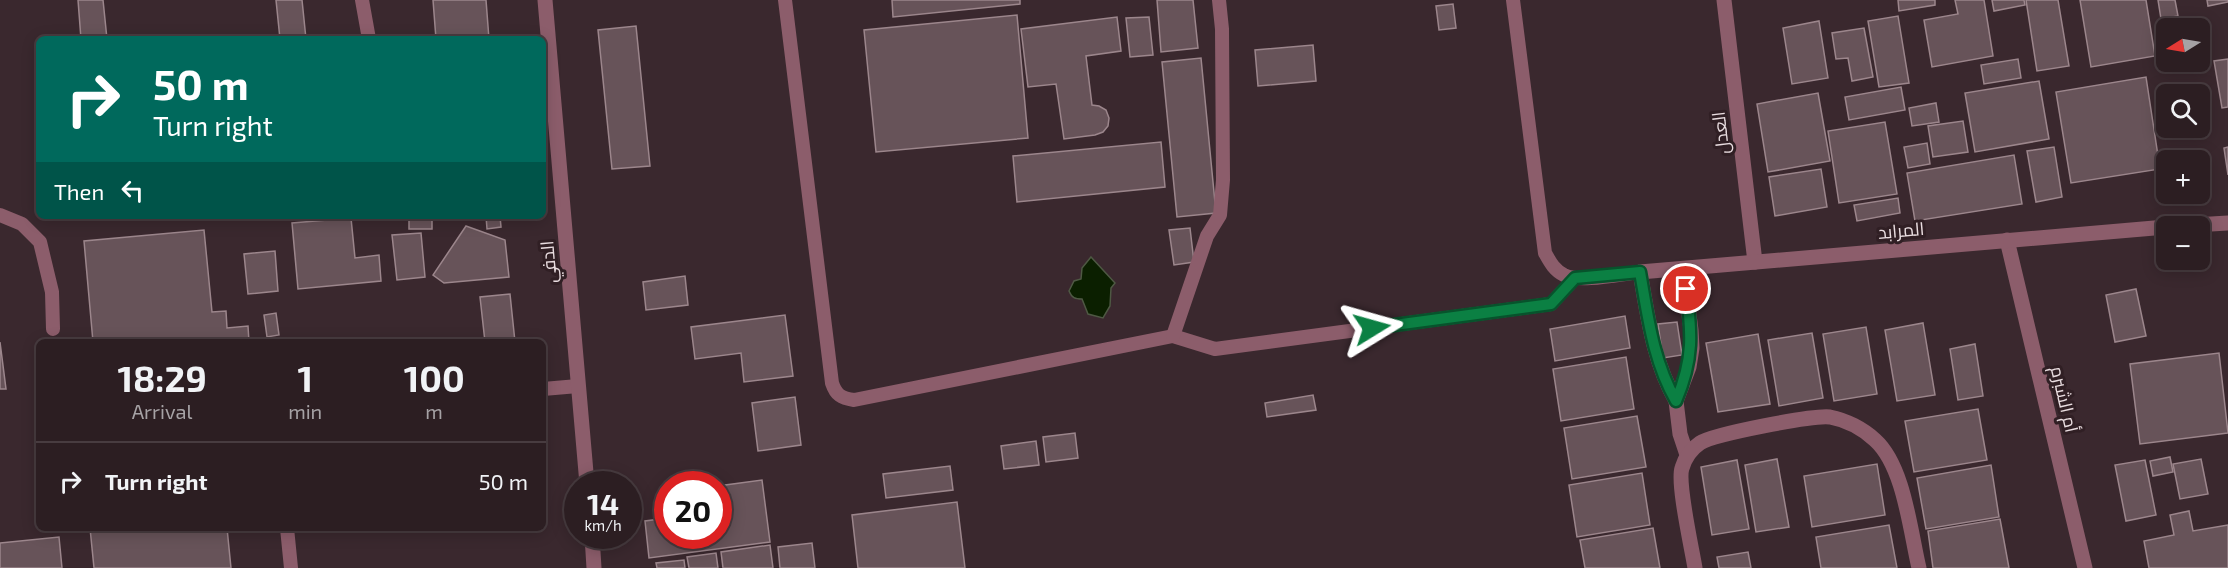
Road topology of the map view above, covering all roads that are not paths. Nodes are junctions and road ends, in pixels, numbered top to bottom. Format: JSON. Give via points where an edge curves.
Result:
{"nodes":[{"id":1,"x":362,"y":0,"type":"edge"},
{"id":2,"x":545,"y":0,"type":"edge"},
{"id":3,"x":785,"y":0,"type":"edge"},
{"id":4,"x":1219,"y":0,"type":"edge"},
{"id":5,"x":1513,"y":0,"type":"edge"},
{"id":6,"x":1724,"y":0,"type":"edge"},
{"id":7,"x":368,"y":36,"type":"edge"},
{"id":8,"x":0,"y":215,"type":"edge"},
{"id":9,"x":2228,"y":223,"type":"edge"},
{"id":10,"x":2210,"y":224,"type":"edge"},
{"id":11,"x":2156,"y":228,"type":"edge"},
{"id":12,"x":2007,"y":240,"type":"junction"},
{"id":13,"x":1755,"y":262,"type":"junction"},
{"id":14,"x":1683,"y":269,"type":"junction"},
{"id":15,"x":1640,"y":272,"type":"junction"},
{"id":16,"x":1575,"y":278,"type":"junction"},
{"id":17,"x":53,"y":329,"type":"dead end"},
{"id":18,"x":1173,"y":336,"type":"junction"},
{"id":19,"x":578,"y":386,"type":"junction"},
{"id":20,"x":546,"y":389,"type":"edge"},
{"id":21,"x":1676,"y":401,"type":"junction"},
{"id":22,"x":1687,"y":455,"type":"junction"},
{"id":23,"x":586,"y":471,"type":"edge"},
{"id":24,"x":287,"y":531,"type":"edge"},
{"id":25,"x":593,"y":549,"type":"edge"},
{"id":26,"x":291,"y":568,"type":"edge"},
{"id":27,"x":594,"y":568,"type":"edge"},
{"id":28,"x":1695,"y":568,"type":"edge"},
{"id":29,"x":1919,"y":568,"type":"edge"},
{"id":30,"x":2085,"y":568,"type":"edge"}],
"edges":[{"from":1,"to":7,"type":"lane"},
{"from":2,"to":19,"type":"street","name":"الدفي"},
{"from":3,"to":18,"type":"lane","via":[[832,383],[844,399]]},
{"from":4,"to":18,"type":"lane","via":[[1223,180],[1220,214],[1207,236]]},
{"from":5,"to":16,"type":"lane","via":[[1545,254],[1557,270]]},
{"from":6,"to":13,"type":"street","name":"العدل"},
{"from":8,"to":17,"type":"lane","via":[[22,224],[39,242],[52,292]]},
{"from":9,"to":10,"type":"street"},
{"from":11,"to":12,"type":"street","name":"المرابد"},
{"from":12,"to":13,"type":"street","name":"المرابد"},
{"from":12,"to":30,"type":"street","name":"أم الشبرم"},
{"from":13,"to":14,"type":"street","name":"المرابد"},
{"from":14,"to":15,"type":"street","name":"المرابد"},
{"from":14,"to":21,"type":"street","via":[[1692,348]]},
{"from":15,"to":16,"type":"lane"},
{"from":15,"to":21,"type":"street","via":[[1654,349]]},
{"from":16,"to":18,"type":"lane","via":[[1551,304],[1215,349]]},
{"from":19,"to":20,"type":"lane"},
{"from":19,"to":23,"type":"street","name":"الدفي"},
{"from":21,"to":22,"type":"street"},
{"from":22,"to":28,"type":"street","via":[[1681,471],[1682,490]]},
{"from":22,"to":29,"type":"street","via":[[1701,442],[1803,418],[1830,417],[1854,425],[1876,440],[1891,462]]},
{"from":24,"to":26,"type":"lane"},
{"from":25,"to":27,"type":"street"}]}
